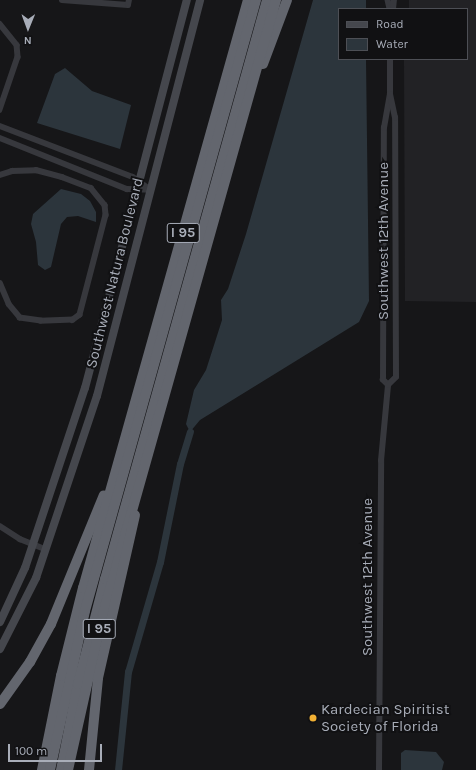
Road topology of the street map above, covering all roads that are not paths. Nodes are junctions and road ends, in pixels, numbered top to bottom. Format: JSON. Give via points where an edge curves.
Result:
{"nodes":[{"id":1,"x":62,"y":0,"type":"edge"},
{"id":2,"x":129,"y":0,"type":"edge"},
{"id":3,"x":188,"y":0,"type":"edge"},
{"id":4,"x":200,"y":0,"type":"edge"},
{"id":5,"x":248,"y":0,"type":"edge"},
{"id":6,"x":256,"y":0,"type":"edge"},
{"id":7,"x":268,"y":0,"type":"edge"},
{"id":8,"x":276,"y":0,"type":"edge"},
{"id":9,"x":287,"y":0,"type":"edge"},
{"id":10,"x":0,"y":24,"type":"edge"},
{"id":11,"x":390,"y":60,"type":"edge"},
{"id":12,"x":250,"y":91,"type":"junction"},
{"id":13,"x":390,"y":95,"type":"junction"},
{"id":14,"x":0,"y":110,"type":"edge"},
{"id":15,"x":0,"y":126,"type":"edge"},
{"id":16,"x":0,"y":138,"type":"edge"},
{"id":17,"x":44,"y":144,"type":"junction"},
{"id":18,"x":40,"y":154,"type":"junction"},
{"id":19,"x":88,"y":161,"type":"junction"},
{"id":20,"x":84,"y":172,"type":"junction"},
{"id":21,"x":0,"y":175,"type":"edge"},
{"id":22,"x":140,"y":180,"type":"junction"},
{"id":23,"x":136,"y":190,"type":"junction"},
{"id":24,"x":151,"y":190,"type":"junction"},
{"id":25,"x":0,"y":284,"type":"edge"},
{"id":26,"x":388,"y":385,"type":"junction"},
{"id":27,"x":117,"y":466,"type":"junction"},
{"id":28,"x":138,"y":490,"type":"junction"},
{"id":29,"x":0,"y":526,"type":"edge"},
{"id":30,"x":33,"y":544,"type":"junction"},
{"id":31,"x":45,"y":549,"type":"junction"},
{"id":32,"x":0,"y":622,"type":"edge"},
{"id":33,"x":0,"y":649,"type":"edge"},
{"id":34,"x":0,"y":704,"type":"edge"},
{"id":35,"x":42,"y":770,"type":"edge"},
{"id":36,"x":50,"y":770,"type":"edge"},
{"id":37,"x":61,"y":770,"type":"edge"},
{"id":38,"x":68,"y":770,"type":"edge"},
{"id":39,"x":89,"y":770,"type":"edge"},
{"id":40,"x":379,"y":770,"type":"edge"}],
"edges":[{"from":1,"to":2,"type":"street","via":[[128,5]]},
{"from":3,"to":22,"type":"street","name":"Southwest Natura Boulevard"},
{"from":4,"to":24,"type":"street","name":"Southwest Natura Boulevard"},
{"from":5,"to":27,"type":"highway","number":"I 95"},
{"from":6,"to":36,"type":"highway","via":[[85,611]]},
{"from":7,"to":37,"type":"highway","via":[[105,579],[78,684]]},
{"from":8,"to":12,"type":"highway","number":"I 95"},
{"from":9,"to":12,"type":"highway","via":[[271,48]]},
{"from":10,"to":14,"type":"street","via":[[17,45],[18,57]]},
{"from":11,"to":13,"type":"street","name":"Southwest 12th Avenue"},
{"from":12,"to":28,"type":"highway","number":"I 95"},
{"from":13,"to":26,"type":"street","name":"Southwest 12th Avenue","via":[[384,128],[383,380]]},
{"from":13,"to":26,"type":"street","name":"Southwest 12th Avenue","via":[[395,125],[396,377]]},
{"from":15,"to":17,"type":"street"},
{"from":16,"to":18,"type":"street"},
{"from":17,"to":18,"type":"street"},
{"from":17,"to":19,"type":"street"},
{"from":18,"to":20,"type":"street"},
{"from":19,"to":20,"type":"street"},
{"from":19,"to":22,"type":"street"},
{"from":20,"to":23,"type":"street","via":[[126,189]]},
{"from":21,"to":25,"type":"street","via":[[12,171],[36,170],[91,188],[100,196],[106,215],[80,315],[65,322],[20,318],[9,305]]},
{"from":22,"to":23,"type":"street","name":"Southwest Natura Boulevard"},
{"from":22,"to":24,"type":"street"},
{"from":23,"to":24,"type":"street"},
{"from":23,"to":30,"type":"street","name":"Southwest Natura Boulevard","via":[[98,346]]},
{"from":24,"to":31,"type":"street","name":"Southwest Natura Boulevard","via":[[97,396]]},
{"from":26,"to":40,"type":"street","name":"Southwest 12th Avenue","via":[[381,461]]},
{"from":27,"to":34,"type":"highway","via":[[51,624],[30,662]]},
{"from":27,"to":35,"type":"highway","number":"I 95","via":[[72,632]]},
{"from":28,"to":38,"type":"highway","number":"I 95","via":[[94,651]]},
{"from":28,"to":39,"type":"highway","via":[[134,529],[98,678]]},
{"from":29,"to":30,"type":"street"},
{"from":30,"to":31,"type":"street"},
{"from":30,"to":32,"type":"street","name":"Southwest Natura Boulevard","via":[[11,602]]},
{"from":31,"to":33,"type":"street","name":"Southwest Natura Boulevard","via":[[22,609]]}]}
